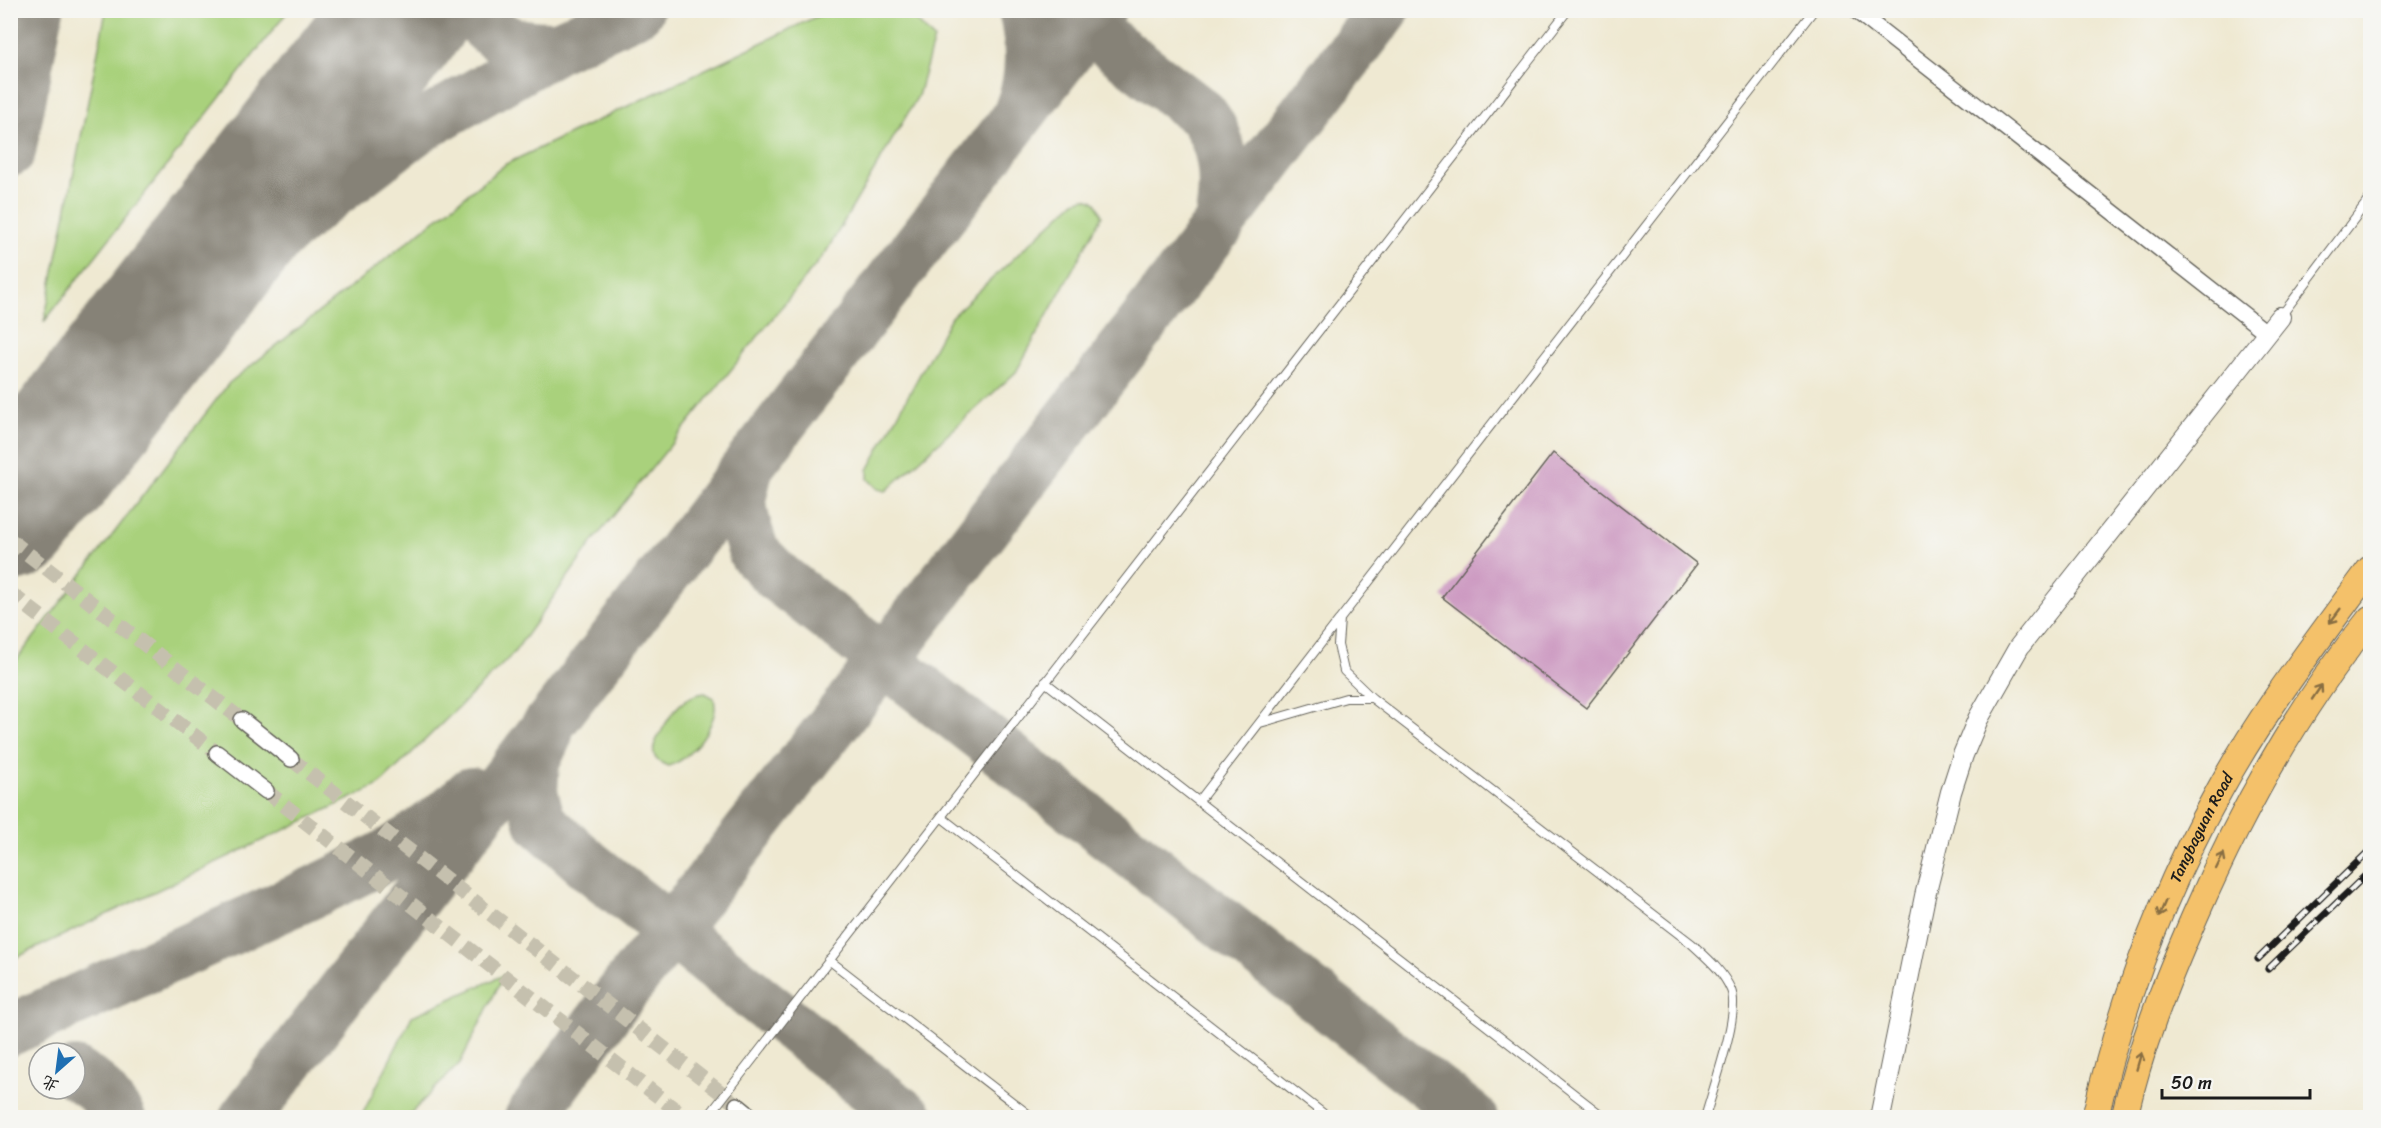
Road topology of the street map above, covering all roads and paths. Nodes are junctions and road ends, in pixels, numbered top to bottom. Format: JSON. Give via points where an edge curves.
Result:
{"nodes":[{"id":1,"x":1568,"y":10,"type":"edge"},
{"id":2,"x":1814,"y":10,"type":"edge"},
{"id":3,"x":1855,"y":10,"type":"edge"},
{"id":4,"x":2370,"y":198,"type":"edge"},
{"id":5,"x":2280,"y":317,"type":"joint"},
{"id":6,"x":2267,"y":333,"type":"junction"},
{"id":7,"x":2370,"y":569,"type":"edge"},
{"id":8,"x":1340,"y":619,"type":"junction"},
{"id":9,"x":2370,"y":619,"type":"edge"},
{"id":10,"x":1045,"y":682,"type":"junction"},
{"id":11,"x":1372,"y":698,"type":"junction"},
{"id":12,"x":242,"y":720,"type":"tunnel mouth"},
{"id":13,"x":1259,"y":723,"type":"junction"},
{"id":14,"x":217,"y":753,"type":"tunnel mouth"},
{"id":15,"x":291,"y":759,"type":"tunnel mouth"},
{"id":16,"x":266,"y":791,"type":"tunnel mouth"},
{"id":17,"x":1199,"y":801,"type":"junction"},
{"id":18,"x":941,"y":817,"type":"junction"},
{"id":19,"x":829,"y":960,"type":"junction"},
{"id":20,"x":737,"y":1105,"type":"tunnel mouth"},
{"id":21,"x":707,"y":1118,"type":"edge"},
{"id":22,"x":753,"y":1118,"type":"edge"},
{"id":23,"x":1033,"y":1118,"type":"edge"},
{"id":24,"x":1329,"y":1118,"type":"edge"},
{"id":25,"x":1605,"y":1118,"type":"edge"},
{"id":26,"x":1705,"y":1118,"type":"edge"},
{"id":27,"x":1880,"y":1118,"type":"edge"},
{"id":28,"x":2095,"y":1118,"type":"edge"},
{"id":29,"x":2124,"y":1118,"type":"edge"}],
"edges":[{"from":1,"to":10,"type":"lane"},
{"from":2,"to":8,"type":"lane"},
{"from":3,"to":6,"type":"street"},
{"from":4,"to":5,"type":"lane"},
{"from":5,"to":6,"type":"street"},
{"from":6,"to":27,"type":"street","via":[[2019,647],[1978,719],[1951,792],[1925,896]]},
{"from":7,"to":28,"type":"highway","name":"Tangbaguan Road","one_way":true,"via":[[2272,704],[2193,841],[2170,888],[2126,1001]]},
{"from":8,"to":11,"type":"lane","via":[[1338,645],[1344,671]]},
{"from":8,"to":13,"type":"lane"},
{"from":29,"to":9,"type":"highway","name":"Tangbaguan Road","one_way":true,"via":[[2161,994],[2217,865],[2318,689]]},
{"from":10,"to":17,"type":"lane"},
{"from":10,"to":18,"type":"lane"},
{"from":11,"to":13,"type":"lane","via":[[1346,698]]},
{"from":11,"to":26,"type":"lane","via":[[1692,944],[1719,970],[1733,992],[1732,1025]]},
{"from":12,"to":15,"type":"street"},
{"from":13,"to":17,"type":"lane"},
{"from":14,"to":16,"type":"street"},
{"from":17,"to":25,"type":"lane"},
{"from":18,"to":19,"type":"lane"},
{"from":18,"to":24,"type":"lane"},
{"from":19,"to":21,"type":"lane"},
{"from":19,"to":23,"type":"lane"},
{"from":20,"to":22,"type":"street"}]}
